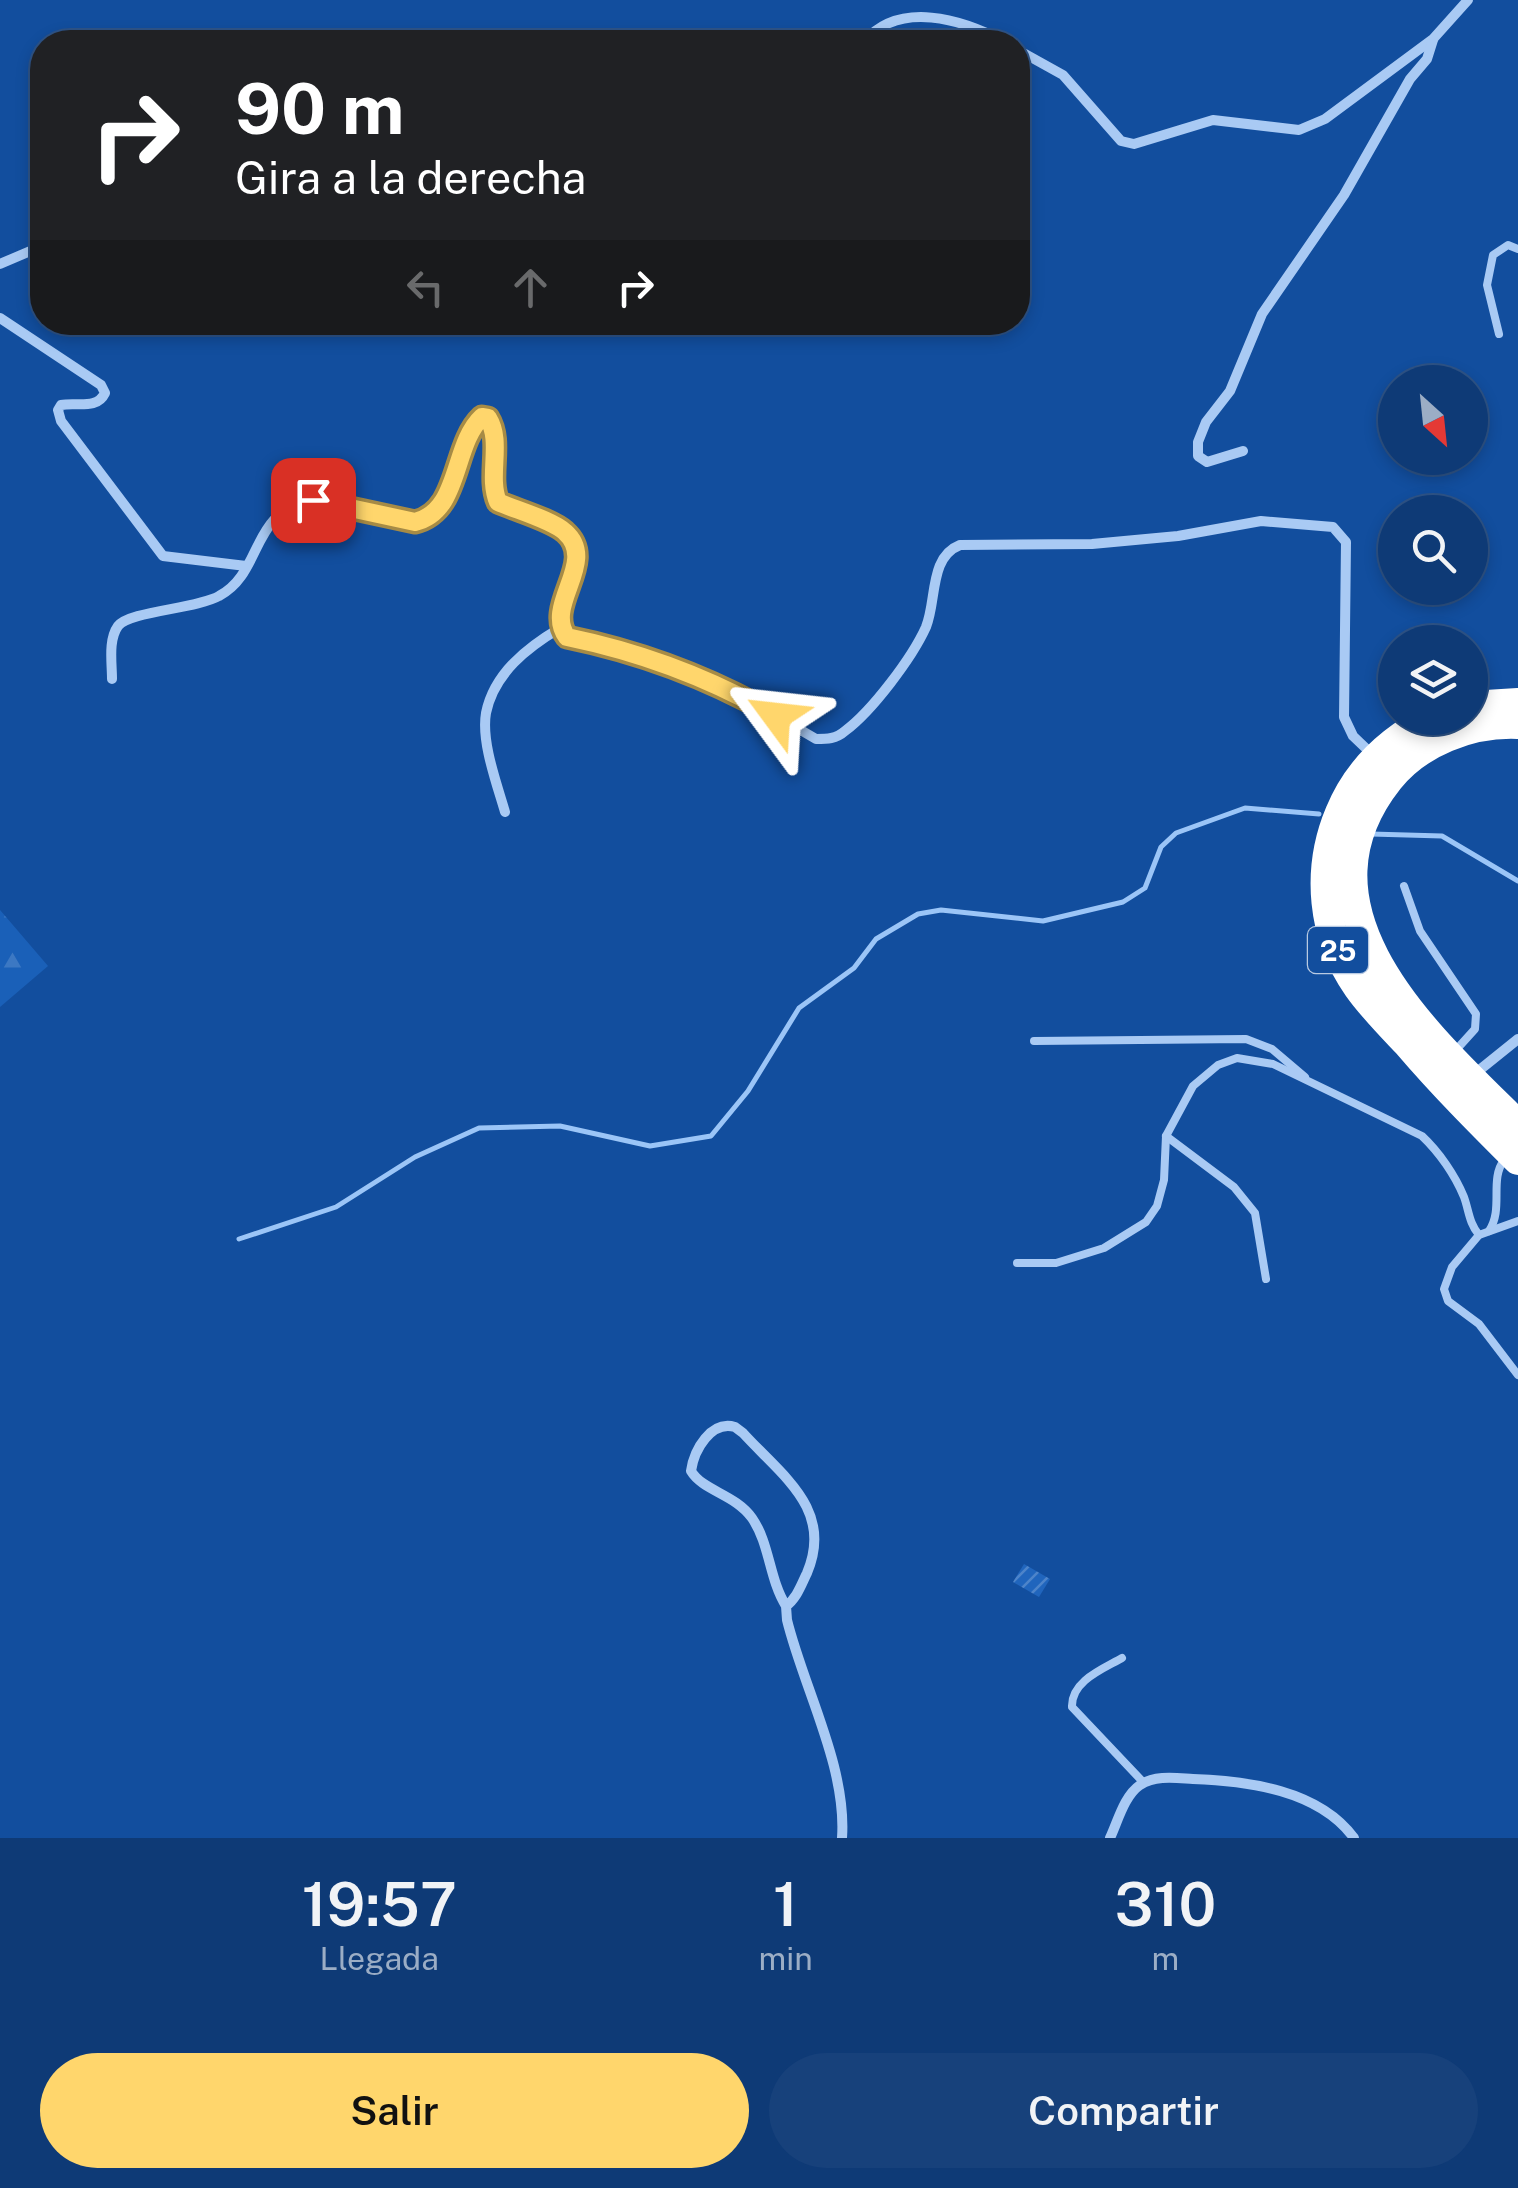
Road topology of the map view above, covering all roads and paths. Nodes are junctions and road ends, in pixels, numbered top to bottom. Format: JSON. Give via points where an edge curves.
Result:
{"nodes":[{"id":1,"x":1468,"y":0,"type":"edge"},
{"id":2,"x":875,"y":30,"type":"edge"},
{"id":3,"x":980,"y":30,"type":"edge"},
{"id":4,"x":1433,"y":39,"type":"junction"},
{"id":5,"x":1030,"y":57,"type":"edge"},
{"id":6,"x":1518,"y":250,"type":"edge"},
{"id":7,"x":30,"y":251,"type":"edge"},
{"id":8,"x":0,"y":264,"type":"edge"},
{"id":9,"x":0,"y":318,"type":"edge"},
{"id":10,"x":1499,"y":334,"type":"dead end"},
{"id":11,"x":1244,"y":451,"type":"dead end"},
{"id":12,"x":246,"y":566,"type":"junction"},
{"id":13,"x":560,"y":628,"type":"junction"},
{"id":14,"x":112,"y":679,"type":"dead end"},
{"id":15,"x":1488,"y":712,"type":"edge"},
{"id":16,"x":1516,"y":722,"type":"edge"},
{"id":17,"x":1488,"y":724,"type":"edge"},
{"id":18,"x":1403,"y":735,"type":"edge"},
{"id":19,"x":1436,"y":735,"type":"edge"},
{"id":20,"x":1376,"y":758,"type":"junction"},
{"id":21,"x":505,"y":812,"type":"dead end"},
{"id":22,"x":1404,"y":886,"type":"dead end"},
{"id":23,"x":1518,"y":1038,"type":"edge"},
{"id":24,"x":1034,"y":1040,"type":"dead end"},
{"id":25,"x":1460,"y":1067,"type":"junction"},
{"id":26,"x":1316,"y":1086,"type":"junction"},
{"id":27,"x":1166,"y":1136,"type":"junction"},
{"id":28,"x":1515,"y":1146,"type":"edge"},
{"id":29,"x":1518,"y":1221,"type":"edge"},
{"id":30,"x":1484,"y":1233,"type":"junction"},
{"id":31,"x":1016,"y":1263,"type":"dead end"},
{"id":32,"x":1266,"y":1279,"type":"dead end"},
{"id":33,"x":1518,"y":1375,"type":"edge"},
{"id":34,"x":786,"y":1606,"type":"junction"},
{"id":35,"x":1122,"y":1658,"type":"dead end"},
{"id":36,"x":1144,"y":1783,"type":"junction"},
{"id":37,"x":842,"y":1838,"type":"edge"},
{"id":38,"x":1110,"y":1838,"type":"edge"},
{"id":39,"x":1354,"y":1838,"type":"edge"}],
"edges":[{"from":1,"to":4,"type":"street"},
{"from":2,"to":3,"type":"street","via":[[894,19],[932,14]]},
{"from":4,"to":5,"type":"street","via":[[1325,119],[1299,130],[1213,120],[1134,144],[1121,142],[1063,76]]},
{"from":4,"to":11,"type":"street","via":[[1344,196],[1262,314],[1230,391],[1198,442],[1198,456],[1207,462]]},
{"from":6,"to":10,"type":"lane","via":[[1508,245],[1493,255],[1486,284]]},
{"from":7,"to":8,"type":"street"},
{"from":9,"to":12,"type":"street","via":[[101,385],[102,400],[60,405],[60,421],[162,556]]},
{"from":12,"to":13,"type":"street","via":[[263,530],[282,511],[313,500],[415,522],[428,518],[457,473],[464,441],[488,418],[498,502],[564,530],[578,554]]},
{"from":12,"to":14,"type":"street","via":[[219,596],[121,622],[112,644]]},
{"from":13,"to":20,"type":"street","via":[[567,637],[617,647],[725,686],[816,739],[833,738],[902,668],[927,625],[949,549],[1092,544],[1262,521],[1333,527],[1346,542],[1344,717]]},
{"from":13,"to":21,"type":"street","via":[[514,660],[486,714],[489,758]]},
{"from":15,"to":16,"type":"highway","number":"25"},
{"from":16,"to":17,"type":"highway","number":"25"},
{"from":18,"to":20,"type":"highway","number":"25"},
{"from":19,"to":25,"type":"highway","number":"25","via":[[1374,800],[1360,831],[1353,898],[1365,942],[1389,980]]},
{"from":20,"to":28,"type":"highway","number":"25","via":[[1344,803],[1329,847],[1325,890],[1336,945],[1359,988],[1451,1093]]},
{"from":22,"to":25,"type":"lane","via":[[1420,931],[1476,1014]]},
{"from":23,"to":25,"type":"street"},
{"from":24,"to":26,"type":"lane","via":[[1246,1039],[1272,1049]]},
{"from":25,"to":28,"type":"highway","number":"25"},
{"from":26,"to":27,"type":"lane","via":[[1274,1064],[1237,1058],[1193,1086]]},
{"from":26,"to":30,"type":"lane","via":[[1422,1136],[1451,1173],[1471,1223]]},
{"from":27,"to":31,"type":"lane","via":[[1164,1180],[1146,1222],[1104,1248],[1056,1263]]},
{"from":27,"to":32,"type":"lane","via":[[1234,1187],[1254,1213]]},
{"from":28,"to":30,"type":"lane","via":[[1500,1166],[1498,1212]]},
{"from":29,"to":30,"type":"lane"},
{"from":30,"to":33,"type":"lane","via":[[1452,1266],[1444,1289]]},
{"from":34,"to":34,"type":"street","via":[[812,1559],[811,1512],[735,1427],[718,1426],[690,1471],[749,1514]]},
{"from":34,"to":37,"type":"street","via":[[836,1776]]},
{"from":35,"to":36,"type":"lane","via":[[1084,1680],[1072,1707]]},
{"from":36,"to":38,"type":"street","via":[[1129,1795]]},
{"from":36,"to":39,"type":"street","via":[[1220,1780],[1286,1792],[1330,1814]]}]}
